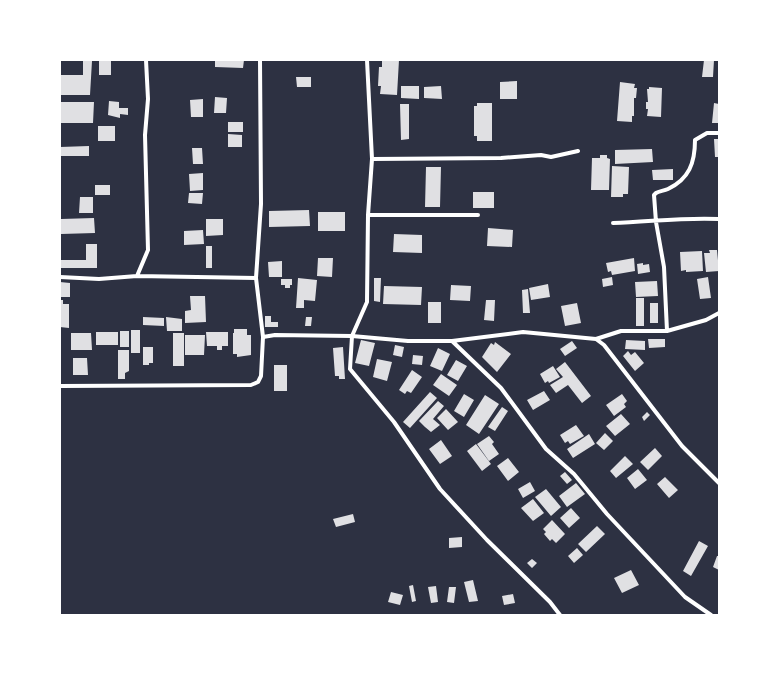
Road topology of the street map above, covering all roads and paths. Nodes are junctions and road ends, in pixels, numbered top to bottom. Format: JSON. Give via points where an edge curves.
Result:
{"nodes":[{"id":1,"x":146,"y":60,"type":"edge"},
{"id":2,"x":260,"y":60,"type":"edge"},
{"id":3,"x":367,"y":60,"type":"edge"},
{"id":4,"x":719,"y":133,"type":"edge"},
{"id":5,"x":578,"y":151,"type":"dead end"},
{"id":6,"x":372,"y":159,"type":"junction"},
{"id":7,"x":368,"y":215,"type":"junction"},
{"id":8,"x":478,"y":215,"type":"dead end"},
{"id":9,"x":719,"y":219,"type":"edge"},
{"id":10,"x":656,"y":222,"type":"junction"},
{"id":11,"x":613,"y":223,"type":"dead end"},
{"id":12,"x":137,"y":276,"type":"junction"},
{"id":13,"x":60,"y":277,"type":"edge"},
{"id":14,"x":256,"y":278,"type":"junction"},
{"id":15,"x":719,"y":313,"type":"edge"},
{"id":16,"x":667,"y":331,"type":"junction"},
{"id":17,"x":352,"y":336,"type":"junction"},
{"id":18,"x":263,"y":337,"type":"junction"},
{"id":19,"x":596,"y":339,"type":"junction"},
{"id":20,"x":452,"y":341,"type":"junction"},
{"id":21,"x":60,"y":386,"type":"edge"},
{"id":22,"x":719,"y":483,"type":"edge"},
{"id":23,"x":560,"y":615,"type":"edge"},
{"id":24,"x":711,"y":615,"type":"edge"}],
"edges":[{"from":1,"to":12,"type":"street","via":[[148,250]]},
{"from":2,"to":14,"type":"street","via":[[260,204]]},
{"from":3,"to":6,"type":"street"},
{"from":4,"to":10,"type":"street","via":[[708,134],[695,140],[688,173],[666,190],[656,193]]},
{"from":5,"to":6,"type":"street","via":[[551,157],[542,155],[502,158]]},
{"from":6,"to":7,"type":"street"},
{"from":7,"to":8,"type":"street"},
{"from":7,"to":17,"type":"street","via":[[367,302]]},
{"from":9,"to":10,"type":"street"},
{"from":10,"to":11,"type":"street"},
{"from":10,"to":16,"type":"street","via":[[664,267]]},
{"from":12,"to":13,"type":"street","via":[[99,279]]},
{"from":12,"to":14,"type":"street"},
{"from":14,"to":18,"type":"street"},
{"from":15,"to":16,"type":"street","via":[[706,320]]},
{"from":16,"to":19,"type":"street","via":[[621,331]]},
{"from":17,"to":18,"type":"street","via":[[287,334]]},
{"from":17,"to":20,"type":"street","via":[[408,341]]},
{"from":17,"to":23,"type":"street","via":[[350,369],[353,374],[394,422],[440,489]]},
{"from":18,"to":21,"type":"street","via":[[261,376],[258,382],[252,385]]},
{"from":19,"to":20,"type":"street","via":[[523,332]]},
{"from":19,"to":22,"type":"street","via":[[604,345],[682,446]]},
{"from":20,"to":24,"type":"street","via":[[502,388],[546,449],[574,474],[685,597]]}]}
